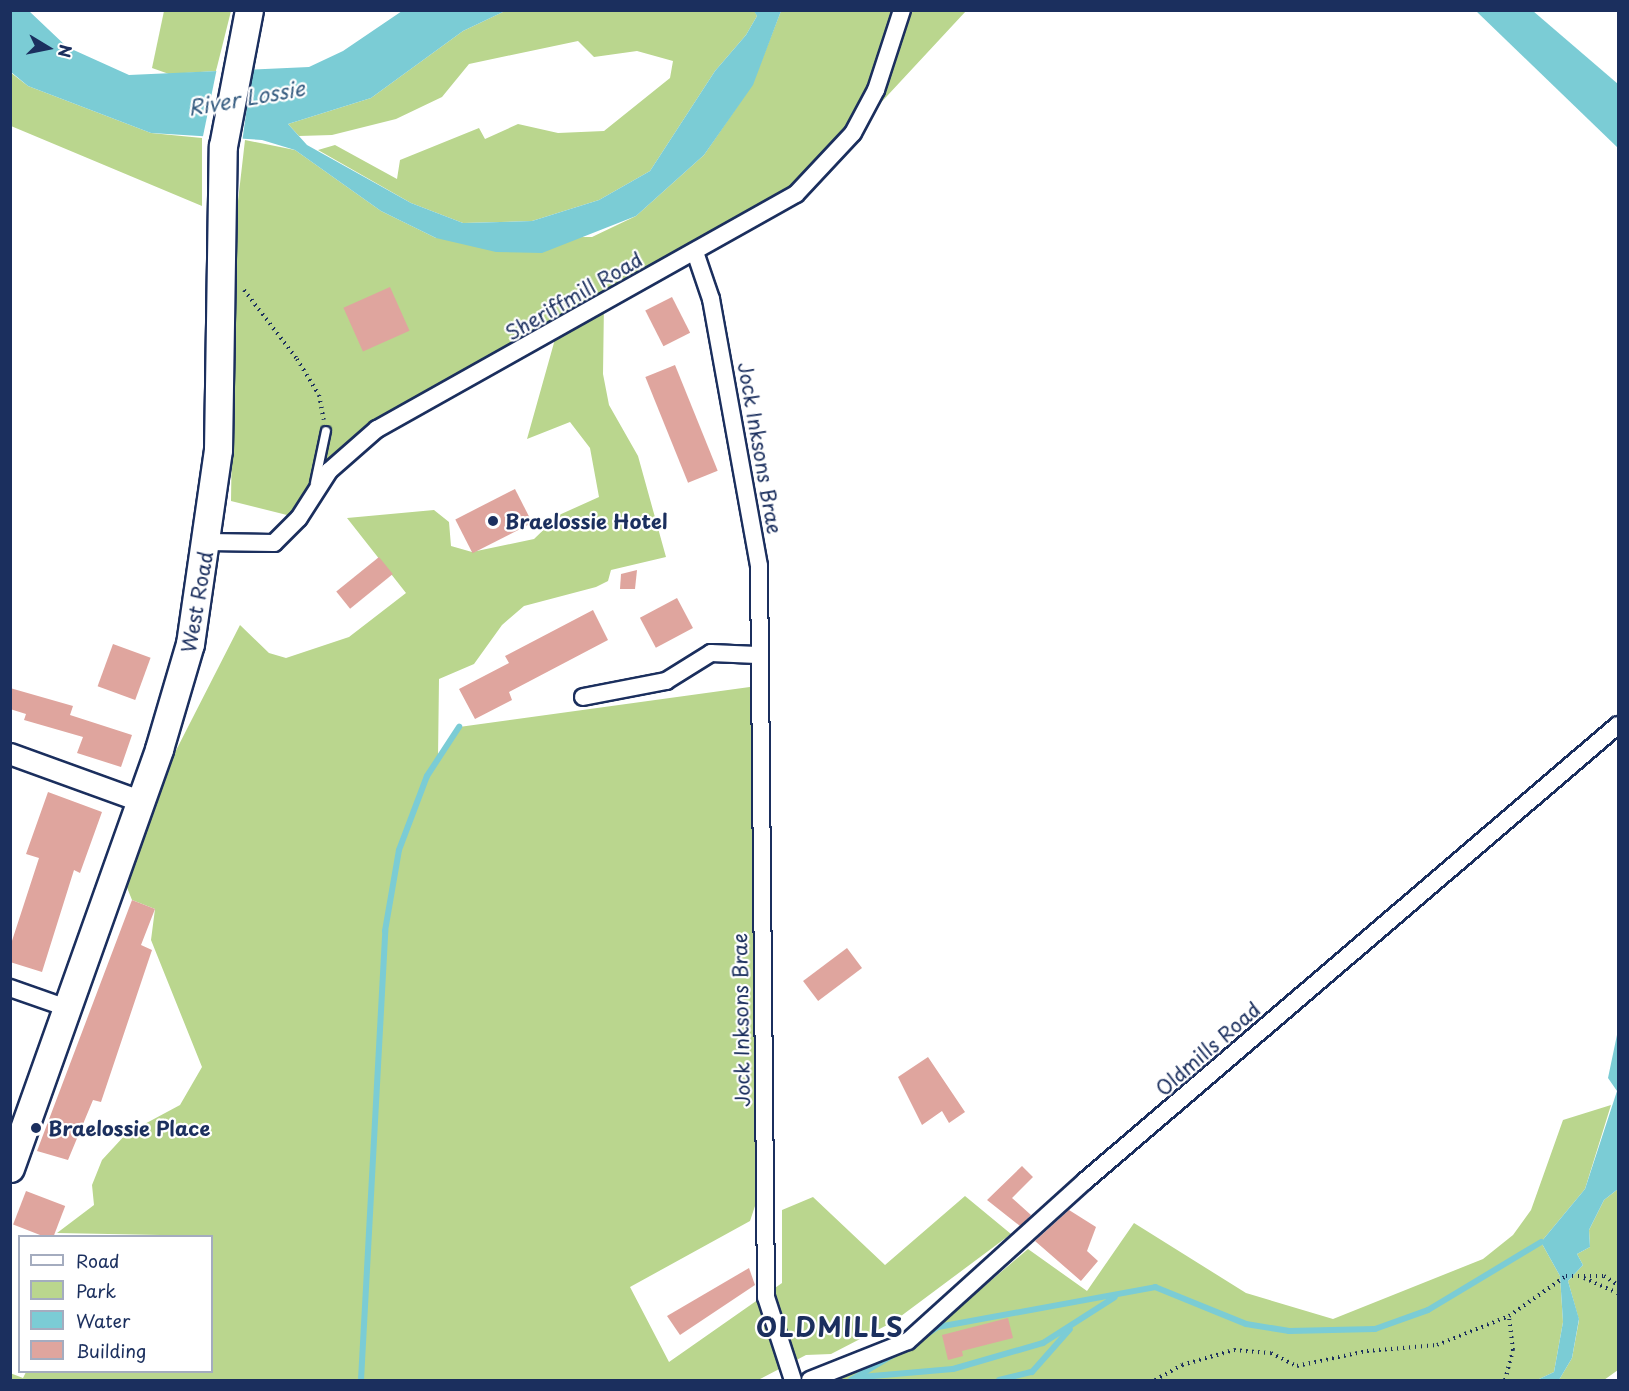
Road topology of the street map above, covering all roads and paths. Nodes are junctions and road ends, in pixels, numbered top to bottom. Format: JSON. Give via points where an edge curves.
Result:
{"nodes":[{"id":1,"x":249,"y":10,"type":"edge"},
{"id":2,"x":902,"y":10,"type":"edge"},
{"id":3,"x":695,"y":252,"type":"junction"},
{"id":4,"x":243,"y":290,"type":"dead end"},
{"id":5,"x":326,"y":431,"type":"joint"},
{"id":6,"x":309,"y":502,"type":"junction"},
{"id":7,"x":208,"y":542,"type":"junction"},
{"id":8,"x":757,"y":655,"type":"junction"},
{"id":9,"x":583,"y":697,"type":"dead end"},
{"id":10,"x":1618,"y":725,"type":"edge"},
{"id":11,"x":10,"y":754,"type":"edge"},
{"id":12,"x":140,"y":801,"type":"junction"},
{"id":13,"x":10,"y":988,"type":"edge"},
{"id":14,"x":66,"y":1008,"type":"junction"},
{"id":15,"x":10,"y":1168,"type":"edge"},
{"id":16,"x":1581,"y":1278,"type":"junction"},
{"id":17,"x":1618,"y":1286,"type":"edge"},
{"id":18,"x":1618,"y":1293,"type":"edge"},
{"id":19,"x":1509,"y":1316,"type":"junction"},
{"id":20,"x":794,"y":1380,"type":"edge"},
{"id":21,"x":810,"y":1380,"type":"edge"},
{"id":22,"x":1155,"y":1380,"type":"edge"},
{"id":23,"x":1505,"y":1380,"type":"edge"}],
"edges":[{"from":1,"to":7,"type":"highway","name":"West Road","via":[[223,146],[218,450]]},
{"from":2,"to":3,"type":"street","name":"Sheriffmill Road","via":[[876,90],[853,133],[796,194]]},
{"from":3,"to":6,"type":"street","name":"Sheriffmill Road","via":[[377,429],[329,471]]},
{"from":3,"to":8,"type":"street","name":"Jock Inksons Brae","via":[[711,299],[751,507],[759,566]]},
{"from":4,"to":5,"type":"path","via":[[319,395]]},
{"from":5,"to":6,"type":"lane"},
{"from":6,"to":7,"type":"street","name":"Sheriffmill Road","via":[[274,543]]},
{"from":7,"to":12,"type":"highway","name":"West Road","via":[[190,644]]},
{"from":8,"to":9,"type":"street","via":[[711,653],[666,681]]},
{"from":8,"to":20,"type":"street","name":"Jock Inksons Brae","via":[[766,1297]]},
{"from":10,"to":21,"type":"street","name":"Oldmills Road","via":[[1085,1181],[908,1341]]},
{"from":11,"to":12,"type":"street"},
{"from":12,"to":14,"type":"highway","name":"West Road"},
{"from":13,"to":14,"type":"street"},
{"from":14,"to":15,"type":"highway","name":"West Road"},
{"from":16,"to":17,"type":"path","via":[[1604,1276]]},
{"from":16,"to":18,"type":"path"},
{"from":16,"to":19,"type":"path","via":[[1566,1276]]},
{"from":19,"to":22,"type":"path","via":[[1437,1345],[1367,1351],[1296,1366],[1271,1353],[1234,1350],[1182,1365]]},
{"from":19,"to":23,"type":"path","via":[[1513,1350]]}]}
